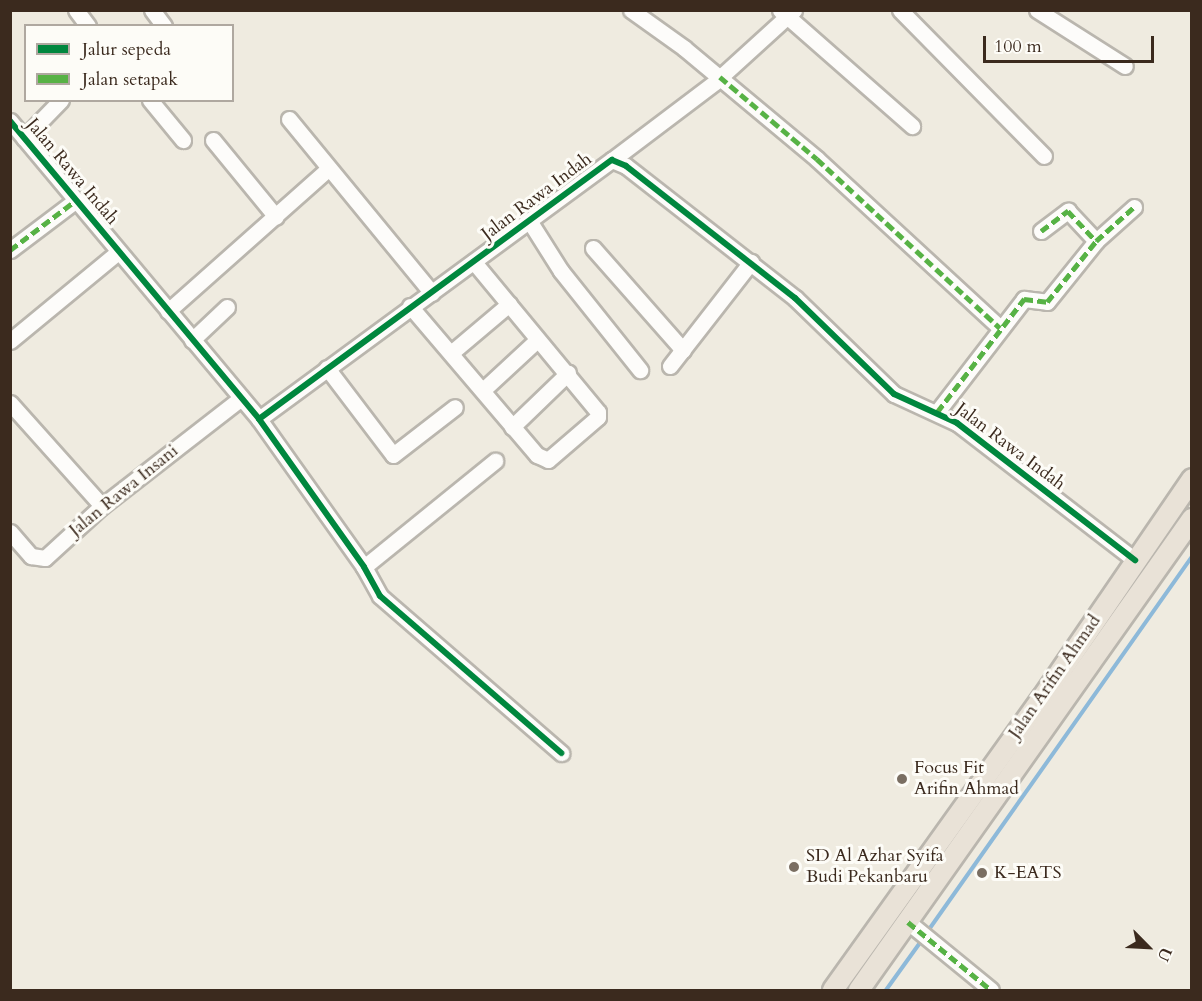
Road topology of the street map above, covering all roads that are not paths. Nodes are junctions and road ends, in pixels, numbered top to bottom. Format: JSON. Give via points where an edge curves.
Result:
{"nodes":[{"id":1,"x":76,"y":10,"type":"edge"},
{"id":2,"x":631,"y":10,"type":"edge"},
{"id":3,"x":900,"y":10,"type":"edge"},
{"id":4,"x":1037,"y":10,"type":"edge"},
{"id":5,"x":787,"y":12,"type":"edge"},
{"id":6,"x":86,"y":24,"type":"edge"},
{"id":7,"x":1125,"y":66,"type":"dead end"},
{"id":8,"x":720,"y":77,"type":"junction"},
{"id":9,"x":59,"y":102,"type":"edge"},
{"id":10,"x":152,"y":102,"type":"edge"},
{"id":11,"x":289,"y":119,"type":"dead end"},
{"id":12,"x":10,"y":121,"type":"edge"},
{"id":13,"x":912,"y":126,"type":"dead end"},
{"id":14,"x":24,"y":138,"type":"junction"},
{"id":15,"x":183,"y":140,"type":"dead end"},
{"id":16,"x":213,"y":140,"type":"dead end"},
{"id":17,"x":1044,"y":156,"type":"dead end"},
{"id":18,"x":612,"y":160,"type":"junction"},
{"id":19,"x":329,"y":168,"type":"junction"},
{"id":20,"x":76,"y":200,"type":"junction"},
{"id":21,"x":1134,"y":207,"type":"dead end"},
{"id":22,"x":276,"y":217,"type":"junction"},
{"id":23,"x":530,"y":222,"type":"junction"},
{"id":24,"x":1041,"y":231,"type":"dead end"},
{"id":25,"x":1096,"y":241,"type":"junction"},
{"id":26,"x":593,"y":248,"type":"dead end"},
{"id":27,"x":10,"y":250,"type":"edge"},
{"id":28,"x":118,"y":252,"type":"junction"},
{"id":29,"x":474,"y":262,"type":"junction"},
{"id":30,"x":751,"y":262,"type":"junction"},
{"id":31,"x":432,"y":293,"type":"junction"},
{"id":32,"x":509,"y":304,"type":"junction"},
{"id":33,"x":410,"y":306,"type":"junction"},
{"id":34,"x":227,"y":307,"type":"dead end"},
{"id":35,"x":168,"y":310,"type":"junction"},
{"id":36,"x":1000,"y":328,"type":"junction"},
{"id":37,"x":192,"y":340,"type":"junction"},
{"id":38,"x":537,"y":340,"type":"junction"},
{"id":39,"x":10,"y":341,"type":"edge"},
{"id":40,"x":683,"y":350,"type":"junction"},
{"id":41,"x":451,"y":354,"type":"junction"},
{"id":42,"x":670,"y":366,"type":"dead end"},
{"id":43,"x":327,"y":368,"type":"junction"},
{"id":44,"x":640,"y":370,"type":"dead end"},
{"id":45,"x":568,"y":373,"type":"junction"},
{"id":46,"x":483,"y":390,"type":"junction"},
{"id":47,"x":241,"y":398,"type":"junction"},
{"id":48,"x":10,"y":403,"type":"edge"},
{"id":49,"x":455,"y":407,"type":"dead end"},
{"id":50,"x":937,"y":412,"type":"junction"},
{"id":51,"x":259,"y":419,"type":"junction"},
{"id":52,"x":512,"y":427,"type":"junction"},
{"id":53,"x":495,"y":460,"type":"dead end"},
{"id":54,"x":1191,"y":479,"type":"edge"},
{"id":55,"x":102,"y":506,"type":"junction"},
{"id":56,"x":1191,"y":519,"type":"edge"},
{"id":57,"x":10,"y":532,"type":"edge"},
{"id":58,"x":1131,"y":557,"type":"junction"},
{"id":59,"x":364,"y":567,"type":"junction"},
{"id":60,"x":561,"y":753,"type":"dead end"},
{"id":61,"x":994,"y":765,"type":"junction"},
{"id":62,"x":1011,"y":778,"type":"junction"},
{"id":63,"x":908,"y":922,"type":"junction"},
{"id":64,"x":833,"y":990,"type":"edge"},
{"id":65,"x":859,"y":990,"type":"edge"},
{"id":66,"x":991,"y":990,"type":"edge"}],
"edges":[{"from":1,"to":6,"type":"street"},
{"from":2,"to":8,"type":"street"},
{"from":3,"to":17,"type":"street"},
{"from":4,"to":7,"type":"street"},
{"from":5,"to":8,"type":"street"},
{"from":5,"to":13,"type":"street"},
{"from":8,"to":18,"type":"street"},
{"from":8,"to":36,"type":"street","via":[[817,159]]},
{"from":9,"to":14,"type":"street"},
{"from":10,"to":15,"type":"street"},
{"from":11,"to":19,"type":"street"},
{"from":12,"to":14,"type":"street","name":"Jalan Rawa Indah"},
{"from":14,"to":20,"type":"street","name":"Jalan Rawa Indah"},
{"from":16,"to":22,"type":"street"},
{"from":18,"to":23,"type":"street","name":"Jalan Rawa Indah"},
{"from":18,"to":30,"type":"street","name":"Jalan Rawa Indah","via":[[626,166]]},
{"from":19,"to":22,"type":"street"},
{"from":19,"to":31,"type":"street"},
{"from":20,"to":27,"type":"street"},
{"from":20,"to":28,"type":"street","name":"Jalan Rawa Indah"},
{"from":21,"to":25,"type":"street"},
{"from":22,"to":35,"type":"street"},
{"from":23,"to":29,"type":"street","name":"Jalan Rawa Indah"},
{"from":23,"to":44,"type":"street","via":[[561,271]]},
{"from":24,"to":25,"type":"street","via":[[1068,212]]},
{"from":25,"to":36,"type":"street","via":[[1047,302],[1025,298]]},
{"from":26,"to":40,"type":"street"},
{"from":28,"to":35,"type":"street","name":"Jalan Rawa Indah"},
{"from":28,"to":39,"type":"street"},
{"from":29,"to":31,"type":"street","name":"Jalan Rawa Indah"},
{"from":29,"to":32,"type":"street"},
{"from":30,"to":40,"type":"street"},
{"from":30,"to":50,"type":"street","name":"Jalan Rawa Indah","via":[[815,316],[894,394]]},
{"from":31,"to":33,"type":"street","name":"Jalan Rawa Indah"},
{"from":32,"to":38,"type":"street"},
{"from":32,"to":41,"type":"street"},
{"from":33,"to":41,"type":"street"},
{"from":33,"to":43,"type":"street","name":"Jalan Rawa Indah"},
{"from":34,"to":37,"type":"street"},
{"from":35,"to":37,"type":"street","name":"Jalan Rawa Indah"},
{"from":36,"to":50,"type":"street"},
{"from":37,"to":47,"type":"street","name":"Jalan Rawa Indah"},
{"from":38,"to":45,"type":"street"},
{"from":38,"to":46,"type":"street"},
{"from":40,"to":42,"type":"street"},
{"from":41,"to":46,"type":"street"},
{"from":43,"to":49,"type":"street","via":[[393,455]]},
{"from":43,"to":51,"type":"street","name":"Jalan Rawa Indah"},
{"from":45,"to":52,"type":"street"},
{"from":45,"to":52,"type":"street","via":[[596,408],[598,417],[548,460],[537,455]]},
{"from":46,"to":52,"type":"street"},
{"from":47,"to":51,"type":"street","name":"Jalan Rawa Indah"},
{"from":47,"to":55,"type":"street","name":"Jalan Rawa Insani"},
{"from":48,"to":55,"type":"street"},
{"from":50,"to":58,"type":"street","name":"Jalan Rawa Indah"},
{"from":51,"to":59,"type":"street"},
{"from":53,"to":59,"type":"street"},
{"from":54,"to":58,"type":"main road","name":"Jalan Arifin Ahmad"},
{"from":55,"to":57,"type":"street","name":"Jalan Rawa Insani","via":[[45,558],[31,556]]},
{"from":56,"to":62,"type":"main road","name":"Jalan Arifin Ahmad"},
{"from":58,"to":61,"type":"main road","name":"Jalan Arifin Ahmad"},
{"from":59,"to":60,"type":"street","via":[[380,596],[395,611]]},
{"from":61,"to":62,"type":"main road"},
{"from":61,"to":64,"type":"main road","name":"Jalan Arifin Ahmad"},
{"from":62,"to":63,"type":"main road","name":"Jalan Arifin Ahmad"},
{"from":63,"to":65,"type":"main road","name":"Jalan Arifin Ahmad"},
{"from":63,"to":66,"type":"street"}]}
